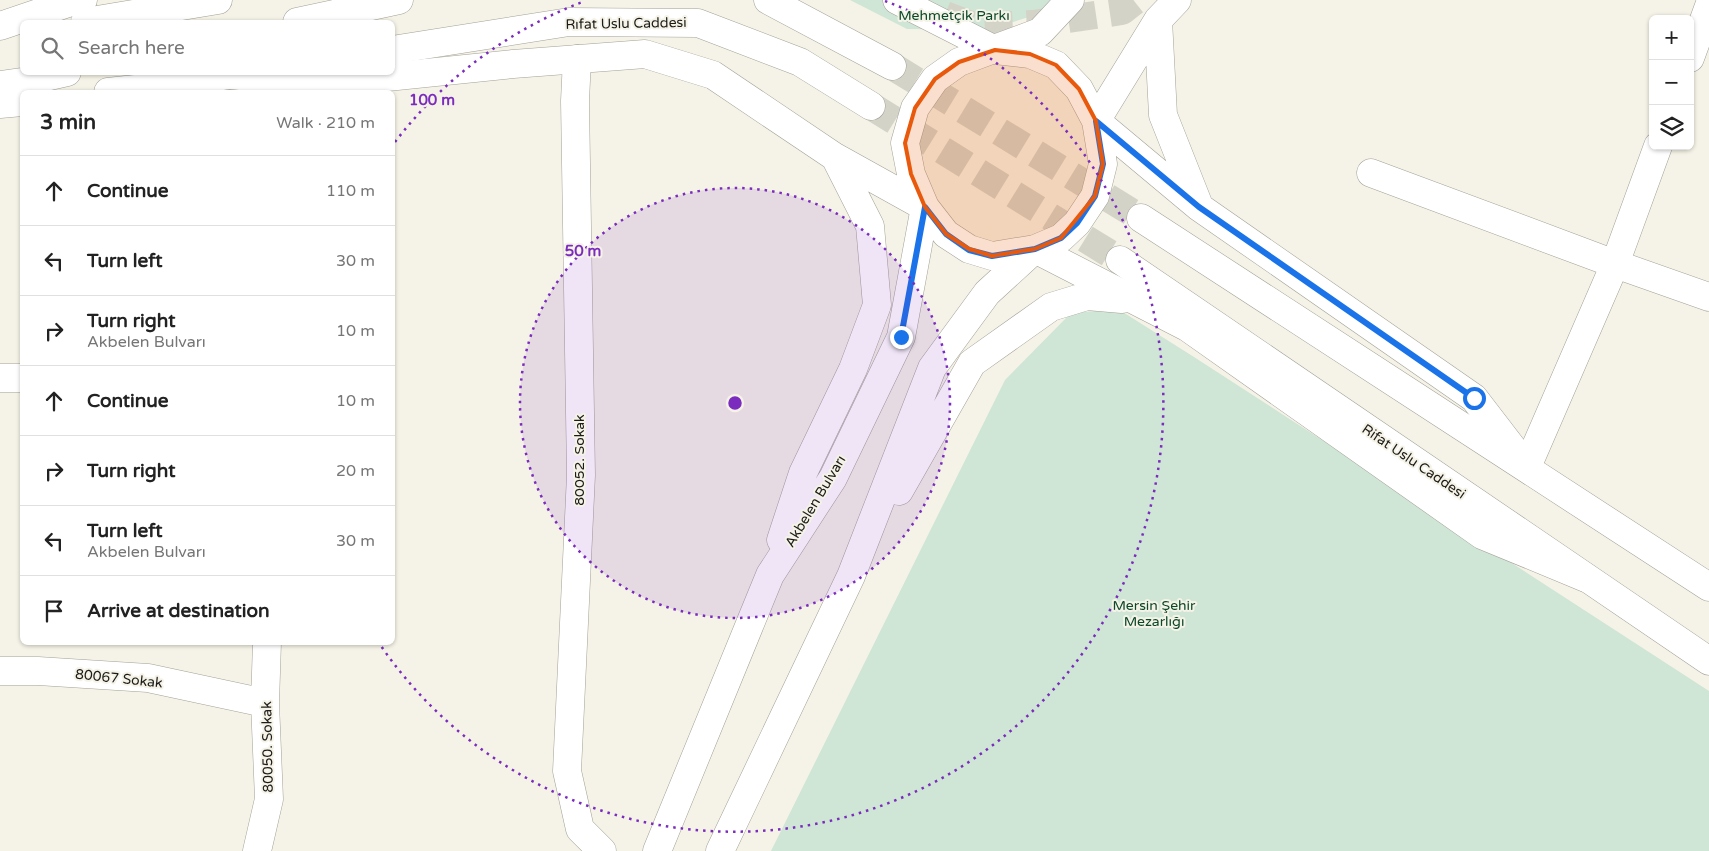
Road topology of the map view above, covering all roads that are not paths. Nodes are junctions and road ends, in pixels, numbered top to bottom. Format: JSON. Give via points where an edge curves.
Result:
{"nodes":[{"id":1,"x":83,"y":0,"type":"edge"},
{"id":2,"x":218,"y":0,"type":"edge"},
{"id":3,"x":399,"y":0,"type":"edge"},
{"id":4,"x":768,"y":0,"type":"edge"},
{"id":5,"x":897,"y":0,"type":"edge"},
{"id":6,"x":1070,"y":0,"type":"edge"},
{"id":7,"x":1177,"y":0,"type":"edge"},
{"id":8,"x":1709,"y":6,"type":"edge"},
{"id":9,"x":22,"y":20,"type":"edge"},
{"id":10,"x":97,"y":20,"type":"edge"},
{"id":11,"x":306,"y":20,"type":"edge"},
{"id":12,"x":1158,"y":20,"type":"junction"},
{"id":13,"x":20,"y":21,"type":"edge"},
{"id":14,"x":0,"y":28,"type":"edge"},
{"id":15,"x":20,"y":28,"type":"edge"},
{"id":16,"x":1694,"y":47,"type":"edge"},
{"id":17,"x":395,"y":50,"type":"edge"},
{"id":18,"x":995,"y":50,"type":"junction"},
{"id":19,"x":577,"y":59,"type":"junction"},
{"id":20,"x":892,"y":66,"type":"tunnel mouth"},
{"id":21,"x":54,"y":75,"type":"edge"},
{"id":22,"x":233,"y":75,"type":"edge"},
{"id":23,"x":244,"y":75,"type":"edge"},
{"id":24,"x":0,"y":85,"type":"edge"},
{"id":25,"x":282,"y":86,"type":"edge"},
{"id":26,"x":123,"y":90,"type":"edge"},
{"id":27,"x":20,"y":102,"type":"edge"},
{"id":28,"x":0,"y":104,"type":"edge"},
{"id":29,"x":871,"y":106,"type":"tunnel mouth"},
{"id":30,"x":1096,"y":121,"type":"junction"},
{"id":31,"x":1657,"y":150,"type":"edge"},
{"id":32,"x":835,"y":157,"type":"junction"},
{"id":33,"x":1371,"y":173,"type":"dead end"},
{"id":34,"x":925,"y":207,"type":"junction"},
{"id":35,"x":1199,"y":207,"type":"junction"},
{"id":36,"x":1141,"y":218,"type":"tunnel mouth"},
{"id":37,"x":1035,"y":249,"type":"junction"},
{"id":38,"x":1120,"y":260,"type":"tunnel mouth"},
{"id":39,"x":1615,"y":264,"type":"junction"},
{"id":40,"x":1709,"y":296,"type":"edge"},
{"id":41,"x":1133,"y":300,"type":"junction"},
{"id":42,"x":0,"y":378,"type":"edge"},
{"id":43,"x":20,"y":378,"type":"edge"},
{"id":44,"x":1527,"y":467,"type":"junction"},
{"id":45,"x":770,"y":575,"type":"junction"},
{"id":46,"x":851,"y":576,"type":"junction"},
{"id":47,"x":1586,"y":578,"type":"junction"},
{"id":48,"x":1709,"y":587,"type":"edge"},
{"id":49,"x":267,"y":645,"type":"edge"},
{"id":50,"x":1709,"y":661,"type":"edge"},
{"id":51,"x":0,"y":671,"type":"edge"},
{"id":52,"x":265,"y":703,"type":"junction"},
{"id":53,"x":257,"y":851,"type":"edge"},
{"id":54,"x":602,"y":851,"type":"edge"},
{"id":55,"x":657,"y":851,"type":"edge"},
{"id":56,"x":720,"y":851,"type":"edge"}],
"edges":[{"from":1,"to":9,"type":"main road"},
{"from":2,"to":10,"type":"main road"},
{"from":3,"to":11,"type":"main road"},
{"from":4,"to":20,"type":"main road"},
{"from":5,"to":18,"type":"main road"},
{"from":6,"to":18,"type":"main road","via":[[1040,32]]},
{"from":7,"to":12,"type":"main road"},
{"from":8,"to":16,"type":"main road"},
{"from":12,"to":30,"type":"main road"},
{"from":12,"to":35,"type":"main road","via":[[1163,115]]},
{"from":13,"to":14,"type":"main road"},
{"from":14,"to":15,"type":"main road"},
{"from":17,"to":29,"type":"main road","name":"Rıfat Uslu Caddesi","via":[[569,22],[698,22],[800,62]]},
{"from":18,"to":30,"type":"main road","via":[[1030,54],[1056,65],[1079,90]]},
{"from":18,"to":34,"type":"main road","via":[[959,62],[935,79],[915,108],[905,143],[911,174]]},
{"from":19,"to":25,"type":"main road"},
{"from":19,"to":32,"type":"main road","via":[[644,54],[713,75]]},
{"from":19,"to":54,"type":"main road","name":"80052. Sokak","via":[[581,475],[567,771],[580,829]]},
{"from":21,"to":24,"type":"main road"},
{"from":22,"to":26,"type":"main road"},
{"from":23,"to":25,"type":"main road"},
{"from":27,"to":28,"type":"main road"},
{"from":30,"to":35,"type":"main road"},
{"from":30,"to":37,"type":"main road","via":[[1103,164],[1095,196],[1077,223],[1061,238]]},
{"from":31,"to":39,"type":"main road"},
{"from":32,"to":34,"type":"main road"},
{"from":32,"to":45,"type":"main road","via":[[870,226],[877,304],[853,370],[803,473]]},
{"from":33,"to":39,"type":"main road"},
{"from":34,"to":37,"type":"main road","via":[[946,234],[969,250],[992,256]]},
{"from":34,"to":45,"type":"main road","name":"Akbelen Bulvarı","via":[[901,337],[832,478]]},
{"from":35,"to":44,"type":"main road","via":[[1474,398]]},
{"from":36,"to":44,"type":"main road"},
{"from":37,"to":41,"type":"main road"},
{"from":37,"to":46,"type":"main road","via":[[987,293],[932,368]]},
{"from":38,"to":47,"type":"main road","name":"Rifat Uslu Caddesi"},
{"from":39,"to":40,"type":"main road"},
{"from":39,"to":44,"type":"main road"},
{"from":41,"to":46,"type":"main road","via":[[1087,296],[1050,307],[972,363]]},
{"from":41,"to":47,"type":"main road","via":[[1187,327],[1482,535]]},
{"from":42,"to":43,"type":"main road"},
{"from":44,"to":48,"type":"main road"},
{"from":45,"to":55,"type":"main road","name":"Akbelen Bulvarı"},
{"from":46,"to":56,"type":"main road"},
{"from":47,"to":50,"type":"main road","name":"Rifat Uslu Caddesi"},
{"from":49,"to":52,"type":"main road","name":"80050. Sokak"},
{"from":51,"to":52,"type":"main road","name":"80067 Sokak","via":[[148,678]]},
{"from":52,"to":53,"type":"main road","name":"80050. Sokak","via":[[269,799]]}]}
